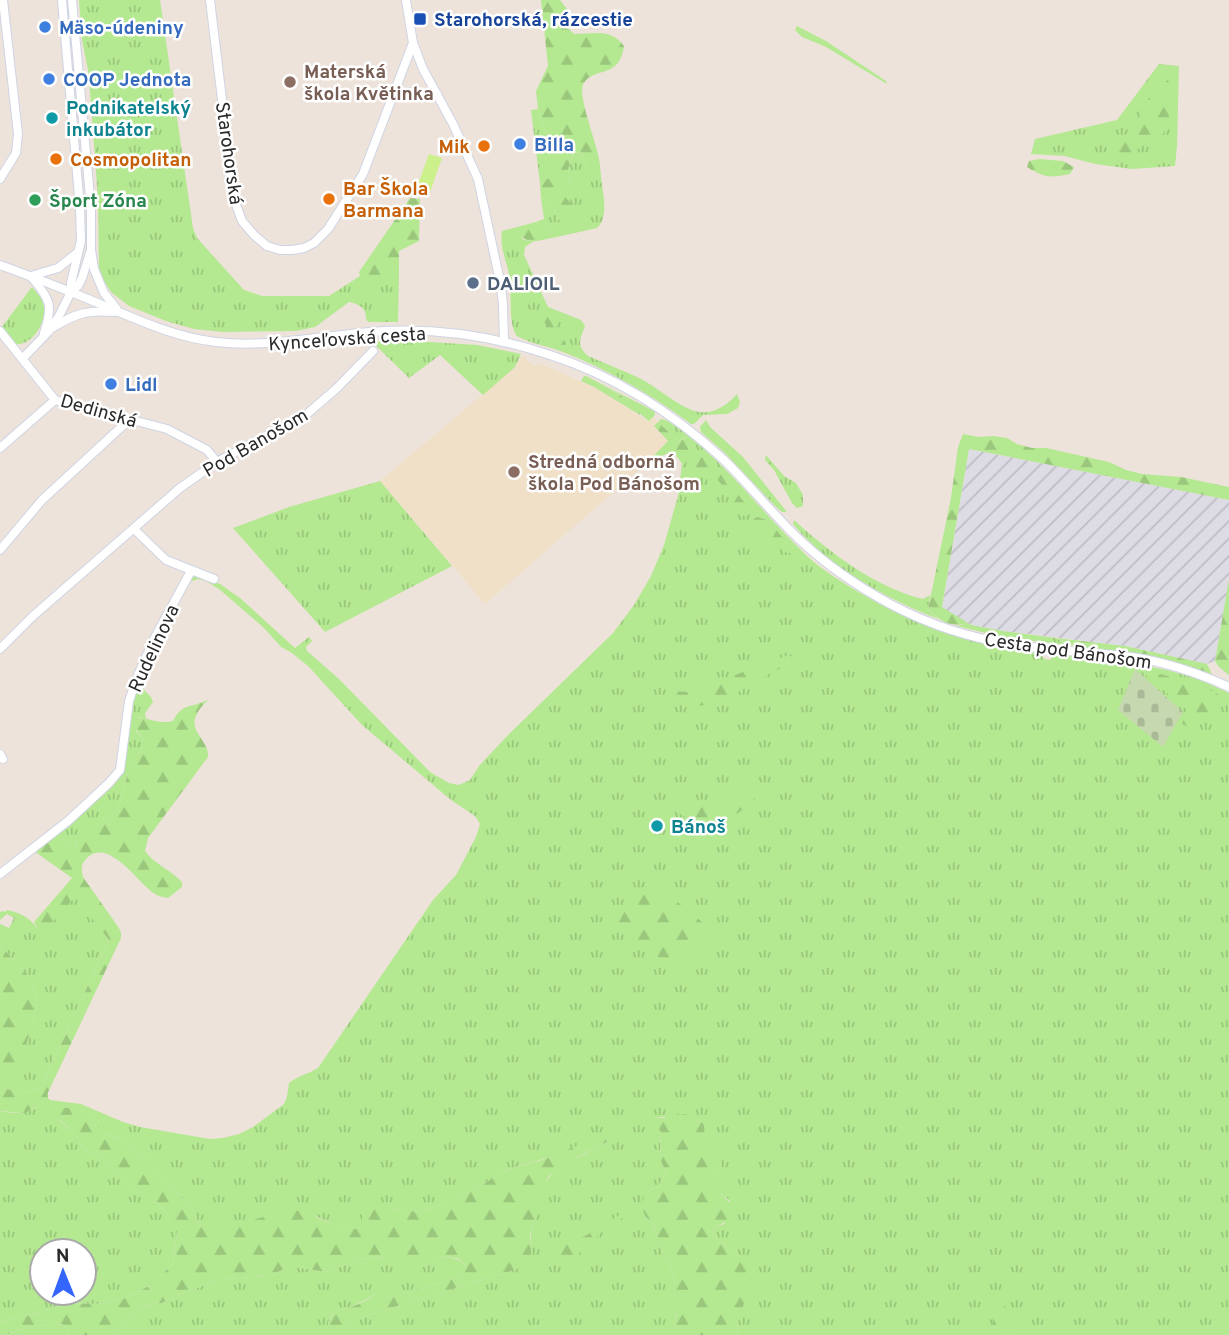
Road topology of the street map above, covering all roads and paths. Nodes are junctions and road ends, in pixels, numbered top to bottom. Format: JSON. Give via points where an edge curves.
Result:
{"nodes":[{"id":1,"x":3,"y":0,"type":"edge"},
{"id":2,"x":62,"y":0,"type":"edge"},
{"id":3,"x":72,"y":0,"type":"edge"},
{"id":4,"x":210,"y":0,"type":"edge"},
{"id":5,"x":405,"y":0,"type":"edge"},
{"id":6,"x":413,"y":43,"type":"junction"},
{"id":7,"x":437,"y":93,"type":"junction"},
{"id":8,"x":394,"y":96,"type":"junction"},
{"id":9,"x":10,"y":162,"type":"junction"},
{"id":10,"x":0,"y":166,"type":"edge"},
{"id":11,"x":0,"y":179,"type":"edge"},
{"id":12,"x":91,"y":250,"type":"junction"},
{"id":13,"x":78,"y":253,"type":"junction"},
{"id":14,"x":0,"y":265,"type":"edge"},
{"id":15,"x":31,"y":276,"type":"junction"},
{"id":16,"x":72,"y":292,"type":"junction"},
{"id":17,"x":121,"y":313,"type":"junction"},
{"id":18,"x":0,"y":331,"type":"edge"},
{"id":19,"x":49,"y":331,"type":"junction"},
{"id":20,"x":42,"y":338,"type":"junction"},
{"id":21,"x":504,"y":342,"type":"junction"},
{"id":22,"x":373,"y":351,"type":"dead end"},
{"id":23,"x":23,"y":358,"type":"junction"},
{"id":24,"x":55,"y":400,"type":"junction"},
{"id":25,"x":130,"y":419,"type":"junction"},
{"id":26,"x":0,"y":448,"type":"edge"},
{"id":27,"x":217,"y":462,"type":"junction"},
{"id":28,"x":134,"y":529,"type":"junction"},
{"id":29,"x":0,"y":550,"type":"edge"},
{"id":30,"x":191,"y":571,"type":"junction"},
{"id":31,"x":214,"y":579,"type":"dead end"},
{"id":32,"x":947,"y":628,"type":"joint"},
{"id":33,"x":0,"y":649,"type":"edge"},
{"id":34,"x":1229,"y":687,"type":"edge"},
{"id":35,"x":0,"y":874,"type":"edge"}],
"edges":[{"from":1,"to":9,"type":"street","via":[[18,134]]},
{"from":2,"to":13,"type":"street","via":[[80,208]]},
{"from":3,"to":12,"type":"street"},
{"from":4,"to":8,"type":"street","name":"Starohorská","via":[[234,199],[242,220],[267,246],[304,248],[328,229],[363,174]]},
{"from":5,"to":6,"type":"street"},
{"from":6,"to":7,"type":"street"},
{"from":6,"to":8,"type":"street","name":"Starohorská"},
{"from":7,"to":8,"type":"street"},
{"from":7,"to":21,"type":"street","via":[[478,179],[501,286]]},
{"from":9,"to":10,"type":"street"},
{"from":9,"to":11,"type":"street"},
{"from":12,"to":16,"type":"street"},
{"from":12,"to":17,"type":"street","via":[[97,281]]},
{"from":13,"to":15,"type":"street","via":[[58,268]]},
{"from":13,"to":16,"type":"street"},
{"from":14,"to":15,"type":"street","name":"Kynceľovská cesta"},
{"from":15,"to":16,"type":"street","name":"Kynceľovská cesta"},
{"from":15,"to":20,"type":"street","via":[[44,291],[50,314]]},
{"from":16,"to":17,"type":"street","name":"Kynceľovská cesta"},
{"from":16,"to":19,"type":"street"},
{"from":17,"to":19,"type":"street","via":[[88,311]]},
{"from":17,"to":21,"type":"street","name":"Kynceľovská cesta","via":[[184,336],[226,343],[404,331]]},
{"from":18,"to":23,"type":"street","name":"Dedinská"},
{"from":19,"to":20,"type":"street"},
{"from":20,"to":23,"type":"street"},
{"from":21,"to":32,"type":"street","name":"Kynceľovská cesta","via":[[574,364],[649,402],[721,457],[826,562],[887,602]]},
{"from":22,"to":27,"type":"street","name":"Pod Banošom","via":[[307,414]]},
{"from":23,"to":24,"type":"street","name":"Dedinská"},
{"from":24,"to":25,"type":"street","name":"Dedinská"},
{"from":24,"to":26,"type":"street"},
{"from":25,"to":27,"type":"street","name":"Dedinská","via":[[173,432],[207,450]]},
{"from":25,"to":29,"type":"street","via":[[42,500]]},
{"from":27,"to":28,"type":"street","name":"Pod Banošom"},
{"from":28,"to":30,"type":"street","via":[[166,560]]},
{"from":28,"to":33,"type":"street","name":"Pod Banošom"},
{"from":30,"to":31,"type":"street"},
{"from":30,"to":35,"type":"street","name":"Rudelinova","via":[[138,675],[129,701],[120,770],[91,801]]},
{"from":32,"to":34,"type":"street","name":"Cesta pod Bánošom","via":[[1010,644],[1135,658]]}]}
